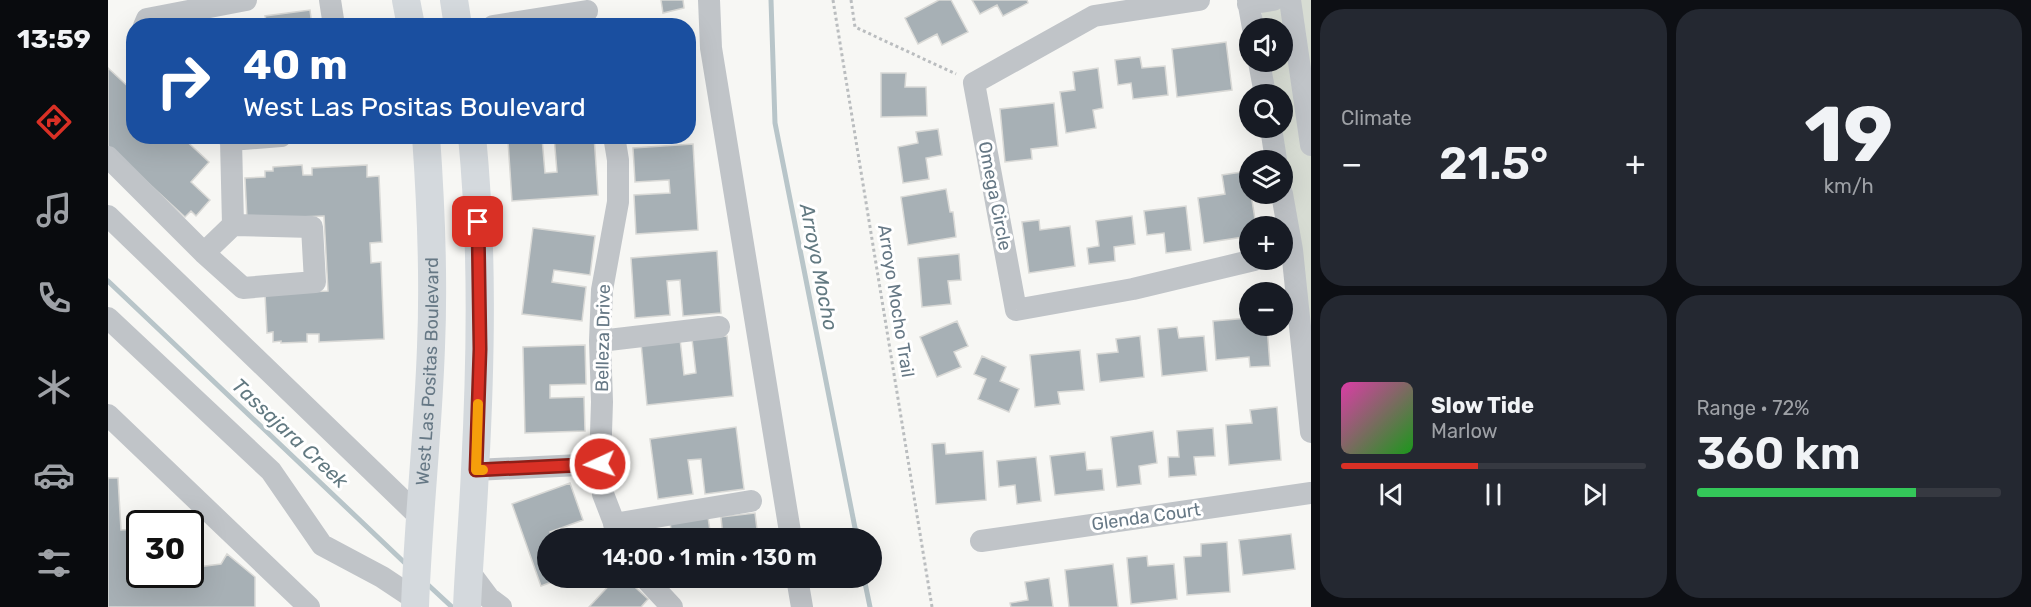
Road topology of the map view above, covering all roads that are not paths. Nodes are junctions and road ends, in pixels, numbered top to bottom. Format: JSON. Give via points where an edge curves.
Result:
{"nodes":[{"id":1,"x":246,"y":0,"type":"edge"},
{"id":2,"x":330,"y":0,"type":"edge"},
{"id":3,"x":406,"y":0,"type":"edge"},
{"id":4,"x":454,"y":0,"type":"edge"},
{"id":5,"x":709,"y":0,"type":"edge"},
{"id":6,"x":1199,"y":0,"type":"edge"},
{"id":7,"x":1248,"y":2,"type":"edge"},
{"id":8,"x":213,"y":3,"type":"edge"},
{"id":9,"x":1291,"y":4,"type":"edge"},
{"id":10,"x":587,"y":12,"type":"edge"},
{"id":11,"x":151,"y":18,"type":"edge"},
{"id":12,"x":332,"y":18,"type":"edge"},
{"id":13,"x":409,"y":18,"type":"edge"},
{"id":14,"x":457,"y":18,"type":"edge"},
{"id":15,"x":547,"y":18,"type":"edge"},
{"id":16,"x":1251,"y":18,"type":"edge"},
{"id":17,"x":229,"y":144,"type":"edge"},
{"id":18,"x":426,"y":144,"type":"edge"},
{"id":19,"x":473,"y":144,"type":"edge"},
{"id":20,"x":615,"y":144,"type":"edge"},
{"id":21,"x":1311,"y":145,"type":"edge"},
{"id":22,"x":108,"y":157,"type":"edge"},
{"id":23,"x":108,"y":216,"type":"edge"},
{"id":24,"x":233,"y":225,"type":"junction"},
{"id":25,"x":204,"y":253,"type":"junction"},
{"id":26,"x":1239,"y":264,"type":"edge"},
{"id":27,"x":1290,"y":270,"type":"edge"},
{"id":28,"x":108,"y":318,"type":"edge"},
{"id":29,"x":719,"y":327,"type":"dead end"},
{"id":30,"x":600,"y":340,"type":"junction"},
{"id":31,"x":108,"y":415,"type":"edge"},
{"id":32,"x":1311,"y":432,"type":"edge"},
{"id":33,"x":600,"y":464,"type":"junction"},
{"id":34,"x":476,"y":470,"type":"junction"},
{"id":35,"x":1311,"y":493,"type":"edge"},
{"id":36,"x":751,"y":501,"type":"dead end"},
{"id":37,"x":419,"y":516,"type":"junction"},
{"id":38,"x":616,"y":528,"type":"edge"},
{"id":39,"x":630,"y":528,"type":"edge"},
{"id":40,"x":789,"y":528,"type":"edge"},
{"id":41,"x":981,"y":541,"type":"dead end"},
{"id":42,"x":468,"y":570,"type":"junction"},
{"id":43,"x":654,"y":588,"type":"edge"},
{"id":44,"x":799,"y":588,"type":"edge"},
{"id":45,"x":415,"y":596,"type":"edge"},
{"id":46,"x":290,"y":598,"type":"edge"},
{"id":47,"x":309,"y":607,"type":"edge"},
{"id":48,"x":467,"y":607,"type":"edge"},
{"id":49,"x":501,"y":607,"type":"edge"},
{"id":50,"x":672,"y":607,"type":"edge"},
{"id":51,"x":802,"y":607,"type":"edge"}],
"edges":[{"from":1,"to":8,"type":"street"},
{"from":2,"to":12,"type":"street"},
{"from":3,"to":13,"type":"main road"},
{"from":4,"to":14,"type":"main road"},
{"from":5,"to":40,"type":"street","via":[[711,48]]},
{"from":6,"to":26,"type":"street","name":"Omega Circle","via":[[1094,16],[974,83],[1016,310],[1133,289]]},
{"from":7,"to":9,"type":"street"},
{"from":7,"to":16,"type":"street"},
{"from":8,"to":11,"type":"street"},
{"from":9,"to":21,"type":"street"},
{"from":10,"to":15,"type":"street"},
{"from":17,"to":24,"type":"street"},
{"from":18,"to":37,"type":"main road","name":"West Las Positas Boulevard","via":[[431,345]]},
{"from":19,"to":34,"type":"main road","via":[[480,349]]},
{"from":20,"to":30,"type":"street","name":"Belleza Drive","via":[[618,202],[602,290]]},
{"from":22,"to":25,"type":"street"},
{"from":23,"to":37,"type":"street"},
{"from":24,"to":25,"type":"street"},
{"from":24,"to":25,"type":"street","via":[[312,227],[315,282],[243,288]]},
{"from":27,"to":32,"type":"street"},
{"from":28,"to":45,"type":"street","via":[[271,471],[322,545]]},
{"from":29,"to":30,"type":"street"},
{"from":30,"to":33,"type":"street","name":"Belleza Drive"},
{"from":31,"to":46,"type":"street"},
{"from":33,"to":34,"type":"street"},
{"from":33,"to":38,"type":"street","name":"Belleza Drive","via":[[603,494]]},
{"from":34,"to":42,"type":"main road"},
{"from":35,"to":41,"type":"street","name":"Glenda Court"},
{"from":36,"to":39,"type":"street"},
{"from":37,"to":45,"type":"main road","name":"West Las Positas Boulevard"},
{"from":42,"to":48,"type":"main road"},
{"from":42,"to":49,"type":"street"},
{"from":43,"to":50,"type":"street"},
{"from":44,"to":51,"type":"street"},
{"from":46,"to":47,"type":"street"}]}
